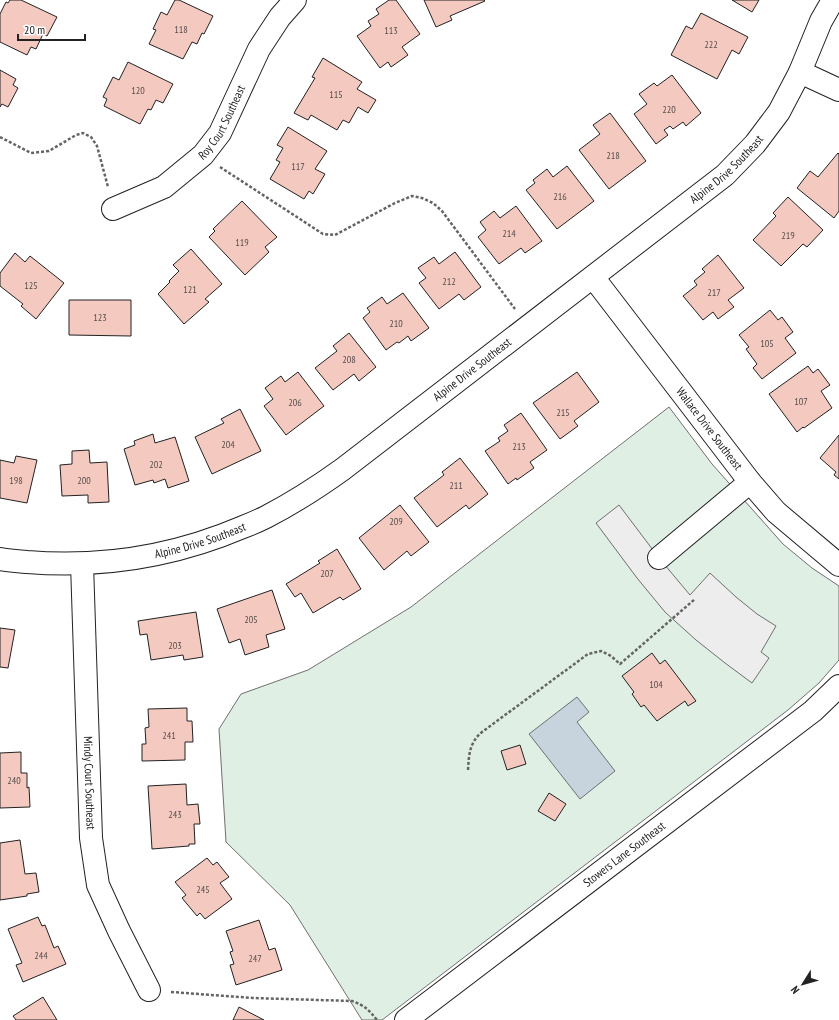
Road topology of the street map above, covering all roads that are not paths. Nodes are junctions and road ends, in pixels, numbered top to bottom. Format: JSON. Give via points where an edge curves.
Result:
{"nodes":[{"id":1,"x":294,"y":0,"type":"edge"},
{"id":2,"x":833,"y":0,"type":"edge"},
{"id":3,"x":800,"y":72,"type":"junction"},
{"id":4,"x":839,"y":90,"type":"edge"},
{"id":5,"x":113,"y":209,"type":"road end"},
{"id":6,"x":593,"y":277,"type":"junction"},
{"id":7,"x":750,"y":482,"type":"junction"},
{"id":8,"x":659,"y":558,"type":"dead end"},
{"id":9,"x":0,"y":559,"type":"edge"},
{"id":10,"x":82,"y":564,"type":"junction"},
{"id":11,"x":839,"y":566,"type":"edge"},
{"id":12,"x":839,"y":686,"type":"edge"},
{"id":13,"x":149,"y":990,"type":"road end"},
{"id":14,"x":406,"y":1020,"type":"edge"}],
"edges":[{"from":1,"to":5,"type":"street","name":"Roy Court Southeast","via":[[259,48],[220,133],[203,155],[164,186]]},
{"from":2,"to":3,"type":"street","name":"Alpine Drive Southeast","via":[[821,21]]},
{"from":3,"to":4,"type":"street"},
{"from":3,"to":6,"type":"street","name":"Alpine Drive Southeast","via":[[779,112],[755,144],[725,175]]},
{"from":6,"to":7,"type":"street","name":"Wallace Drive Southeast"},
{"from":6,"to":10,"type":"street","name":"Alpine Drive Southeast","via":[[310,493],[265,518],[223,536],[177,550],[130,559]]},
{"from":7,"to":8,"type":"street"},
{"from":7,"to":11,"type":"street","name":"Wallace Drive Southeast","via":[[776,512]]},
{"from":9,"to":10,"type":"street","name":"Alpine Drive Southeast"},
{"from":10,"to":13,"type":"street","name":"Mindy Court Southeast","via":[[91,838],[98,885]]},
{"from":12,"to":14,"type":"street","name":"Stowers Lane Southeast","via":[[813,712]]}]}
